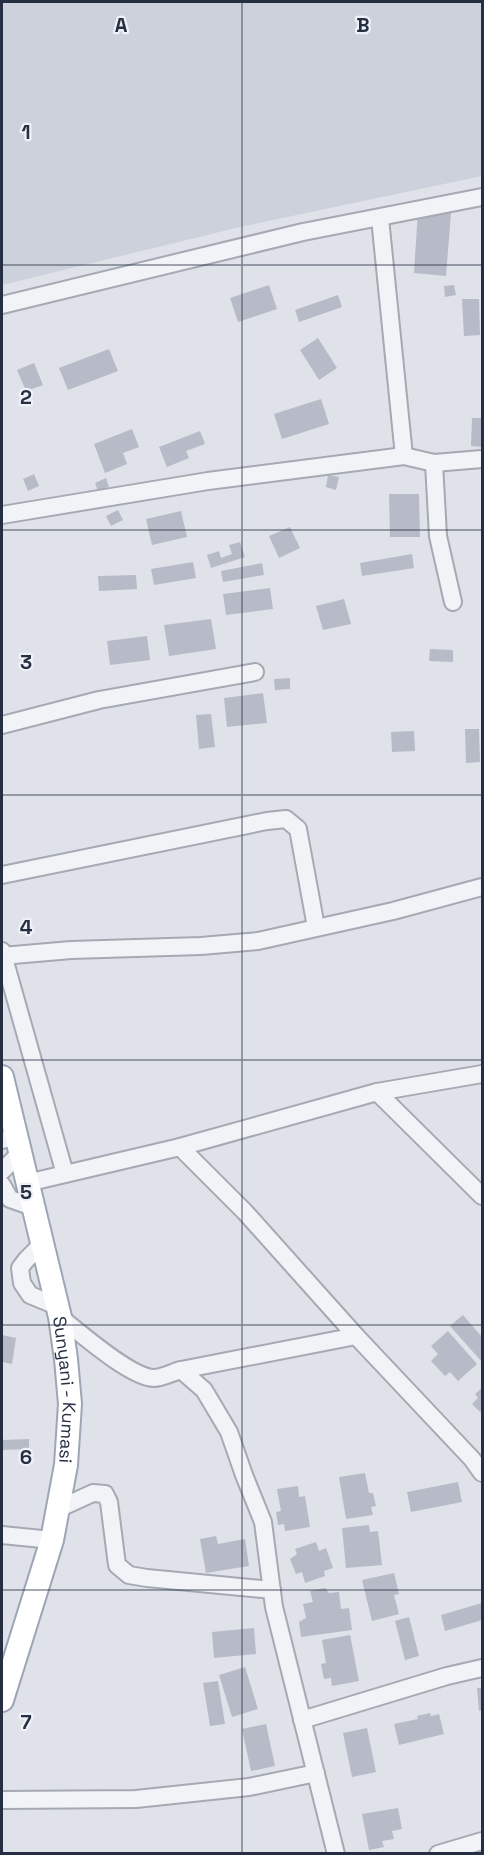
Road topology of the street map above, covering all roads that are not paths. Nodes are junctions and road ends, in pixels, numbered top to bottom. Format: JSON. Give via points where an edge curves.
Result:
{"nodes":[{"id":1,"x":483,"y":197,"type":"edge"},
{"id":2,"x":380,"y":218,"type":"junction"},
{"id":3,"x":2,"y":304,"type":"edge"},
{"id":4,"x":404,"y":456,"type":"junction"},
{"id":5,"x":483,"y":459,"type":"edge"},
{"id":6,"x":434,"y":464,"type":"junction"},
{"id":7,"x":2,"y":515,"type":"edge"},
{"id":8,"x":453,"y":602,"type":"dead end"},
{"id":9,"x":255,"y":672,"type":"dead end"},
{"id":10,"x":2,"y":725,"type":"edge"},
{"id":11,"x":2,"y":875,"type":"edge"},
{"id":12,"x":483,"y":887,"type":"edge"},
{"id":13,"x":315,"y":927,"type":"junction"},
{"id":14,"x":2,"y":954,"type":"edge"},
{"id":15,"x":483,"y":1074,"type":"edge"},
{"id":16,"x":2,"y":1077,"type":"edge"},
{"id":17,"x":377,"y":1092,"type":"junction"},
{"id":18,"x":13,"y":1144,"type":"edge"},
{"id":19,"x":180,"y":1147,"type":"junction"},
{"id":20,"x":2,"y":1171,"type":"edge"},
{"id":21,"x":65,"y":1174,"type":"junction"},
{"id":22,"x":27,"y":1183,"type":"junction"},
{"id":23,"x":2,"y":1185,"type":"edge"},
{"id":24,"x":483,"y":1196,"type":"edge"},
{"id":25,"x":33,"y":1207,"type":"junction"},
{"id":26,"x":58,"y":1311,"type":"junction"},
{"id":27,"x":356,"y":1336,"type":"junction"},
{"id":28,"x":181,"y":1370,"type":"junction"},
{"id":29,"x":483,"y":1473,"type":"edge"},
{"id":30,"x":58,"y":1509,"type":"junction"},
{"id":31,"x":2,"y":1535,"type":"edge"},
{"id":32,"x":52,"y":1540,"type":"junction"},
{"id":33,"x":272,"y":1590,"type":"junction"},
{"id":34,"x":483,"y":1668,"type":"edge"},
{"id":35,"x":2,"y":1700,"type":"edge"},
{"id":36,"x":302,"y":1720,"type":"junction"},
{"id":37,"x":316,"y":1773,"type":"junction"},
{"id":38,"x":2,"y":1800,"type":"edge"},
{"id":39,"x":483,"y":1842,"type":"edge"},
{"id":40,"x":336,"y":1854,"type":"edge"},
{"id":41,"x":438,"y":1854,"type":"edge"}],
"edges":[{"from":1,"to":2,"type":"street"},
{"from":2,"to":3,"type":"street","via":[[303,232]]},
{"from":2,"to":4,"type":"street"},
{"from":4,"to":6,"type":"street"},
{"from":4,"to":7,"type":"street","via":[[208,481]]},
{"from":5,"to":6,"type":"street"},
{"from":6,"to":8,"type":"street","via":[[438,536]]},
{"from":9,"to":10,"type":"street","via":[[99,700]]},
{"from":11,"to":13,"type":"street","via":[[286,819],[298,829]]},
{"from":12,"to":13,"type":"street"},
{"from":13,"to":14,"type":"street","via":[[258,941],[201,946]]},
{"from":14,"to":21,"type":"street"},
{"from":15,"to":17,"type":"street"},
{"from":16,"to":18,"type":"main road","name":"Sunyani - Kumasi"},
{"from":17,"to":19,"type":"street"},
{"from":17,"to":24,"type":"street"},
{"from":18,"to":20,"type":"street"},
{"from":18,"to":22,"type":"main road","name":"Sunyani - Kumasi"},
{"from":19,"to":21,"type":"street"},
{"from":19,"to":27,"type":"street","via":[[245,1212]]},
{"from":21,"to":22,"type":"street"},
{"from":22,"to":25,"type":"main road","name":"Sunyani - Kumasi"},
{"from":23,"to":25,"type":"street","via":[[10,1199]]},
{"from":25,"to":26,"type":"main road","name":"Sunyani - Kumasi"},
{"from":26,"to":28,"type":"street","via":[[141,1376],[155,1378]]},
{"from":26,"to":30,"type":"main road","name":"Sunyani - Kumasi","via":[[70,1404],[66,1466]]},
{"from":27,"to":28,"type":"street"},
{"from":27,"to":29,"type":"street"},
{"from":28,"to":33,"type":"street","via":[[204,1390],[229,1432],[263,1522]]},
{"from":30,"to":32,"type":"main road","name":"Sunyani - Kumasi"},
{"from":30,"to":33,"type":"street","via":[[93,1493],[105,1494],[117,1565],[129,1575]]},
{"from":31,"to":32,"type":"street"},
{"from":32,"to":35,"type":"main road","name":"Sunyani - Kumasi"},
{"from":33,"to":36,"type":"street"},
{"from":34,"to":36,"type":"street"},
{"from":36,"to":37,"type":"street"},
{"from":37,"to":38,"type":"street","via":[[249,1787],[136,1799]]},
{"from":37,"to":40,"type":"street"},
{"from":39,"to":41,"type":"street"}]}
